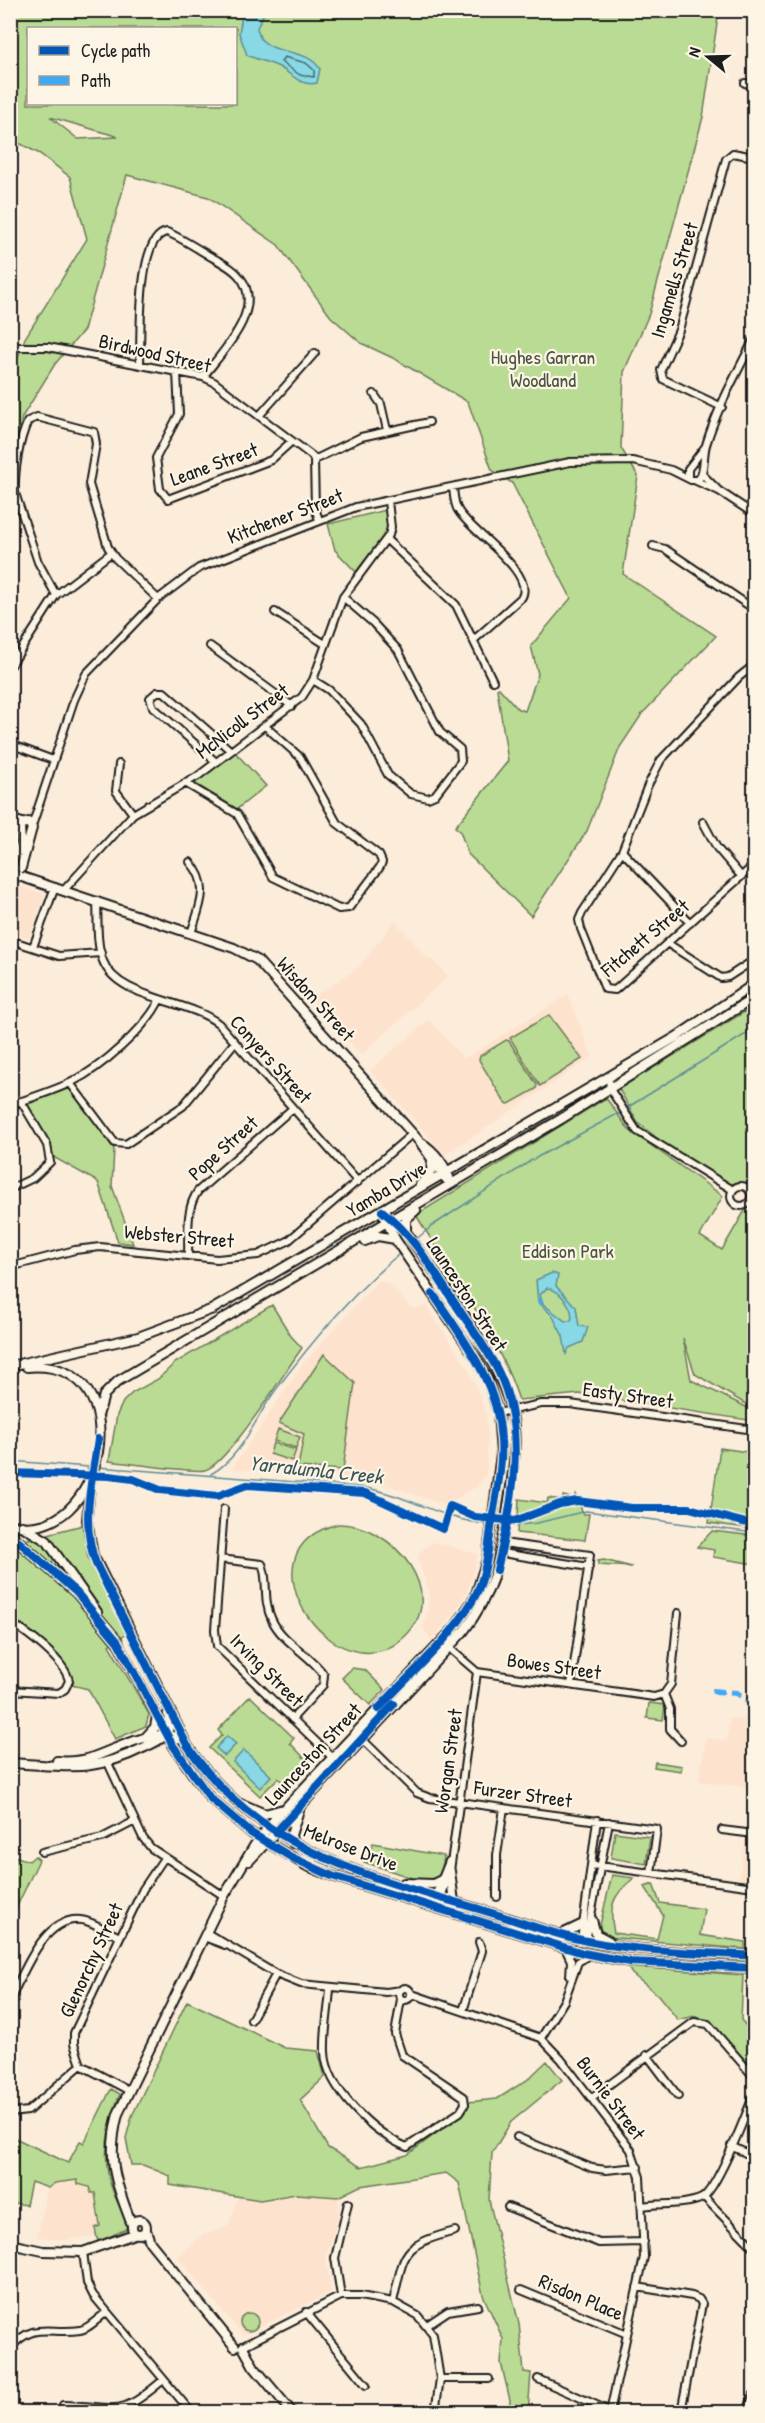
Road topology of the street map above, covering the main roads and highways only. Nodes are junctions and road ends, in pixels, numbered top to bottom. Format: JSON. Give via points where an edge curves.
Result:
{"nodes":[{"id":1,"x":10,"y":819,"type":"edge"},
{"id":2,"x":10,"y":824,"type":"edge"},
{"id":3,"x":25,"y":826,"type":"junction"},
{"id":4,"x":14,"y":867,"type":"edge"},
{"id":5,"x":754,"y":984,"type":"edge"},
{"id":6,"x":754,"y":998,"type":"edge"},
{"id":7,"x":433,"y":1158,"type":"junction"},
{"id":8,"x":462,"y":1164,"type":"junction"},
{"id":9,"x":445,"y":1173,"type":"junction"},
{"id":10,"x":451,"y":1184,"type":"junction"},
{"id":11,"x":410,"y":1194,"type":"junction"},
{"id":12,"x":433,"y":1195,"type":"junction"},
{"id":13,"x":382,"y":1211,"type":"junction"},
{"id":14,"x":389,"y":1221,"type":"junction"},
{"id":15,"x":408,"y":1233,"type":"junction"},
{"id":16,"x":397,"y":1242,"type":"junction"},
{"id":17,"x":337,"y":1252,"type":"junction"},
{"id":18,"x":10,"y":1368,"type":"edge"},
{"id":19,"x":98,"y":1416,"type":"junction"},
{"id":20,"x":88,"y":1484,"type":"junction"},
{"id":21,"x":10,"y":1524,"type":"edge"},
{"id":22,"x":22,"y":1526,"type":"junction"},
{"id":23,"x":10,"y":1534,"type":"edge"},
{"id":24,"x":442,"y":1641,"type":"junction"},
{"id":25,"x":118,"y":1642,"type":"junction"},
{"id":26,"x":448,"y":1647,"type":"junction"},
{"id":27,"x":165,"y":1701,"type":"junction"},
{"id":28,"x":158,"y":1716,"type":"junction"},
{"id":29,"x":167,"y":1734,"type":"junction"},
{"id":30,"x":143,"y":1739,"type":"junction"},
{"id":31,"x":187,"y":1745,"type":"junction"},
{"id":32,"x":105,"y":1752,"type":"junction"},
{"id":33,"x":10,"y":1758,"type":"edge"},
{"id":34,"x":34,"y":1762,"type":"junction"},
{"id":35,"x":85,"y":1762,"type":"junction"},
{"id":36,"x":10,"y":1763,"type":"edge"},
{"id":37,"x":108,"y":1763,"type":"junction"},
{"id":38,"x":228,"y":1794,"type":"junction"},
{"id":39,"x":306,"y":1799,"type":"junction"},
{"id":40,"x":286,"y":1807,"type":"junction"},
{"id":41,"x":272,"y":1830,"type":"junction"},
{"id":42,"x":263,"y":1840,"type":"junction"},
{"id":43,"x":293,"y":1843,"type":"junction"},
{"id":44,"x":450,"y":1871,"type":"road end"},
{"id":45,"x":441,"y":1880,"type":"road end"},
{"id":46,"x":391,"y":1881,"type":"junction"},
{"id":47,"x":438,"y":1897,"type":"junction"},
{"id":48,"x":454,"y":1902,"type":"junction"},
{"id":49,"x":435,"y":1907,"type":"junction"},
{"id":50,"x":592,"y":1920,"type":"road end"},
{"id":51,"x":583,"y":1924,"type":"road end"},
{"id":52,"x":562,"y":1934,"type":"junction"},
{"id":53,"x":586,"y":1941,"type":"junction"},
{"id":54,"x":625,"y":1946,"type":"junction"},
{"id":55,"x":565,"y":1948,"type":"junction"},
{"id":56,"x":754,"y":1956,"type":"edge"},
{"id":57,"x":601,"y":1957,"type":"junction"},
{"id":58,"x":754,"y":1968,"type":"edge"},
{"id":59,"x":137,"y":2229,"type":"junction"},
{"id":60,"x":10,"y":2244,"type":"edge"},
{"id":61,"x":754,"y":2396,"type":"edge"},
{"id":62,"x":291,"y":2412,"type":"edge"},
{"id":63,"x":748,"y":2412,"type":"edge"}],
"edges":[{"from":1,"to":3,"type":"main road"},
{"from":2,"to":3,"type":"main road"},
{"from":3,"to":4,"type":"main road","name":"Kitchener Street"},
{"from":4,"to":7,"type":"main road","name":"Wisdom Street","via":[[55,887],[234,948],[257,960]]},
{"from":5,"to":8,"type":"main road","name":"Yamba Drive","via":[[713,1013]]},
{"from":6,"to":10,"type":"main road","name":"Yamba Drive"},
{"from":7,"to":8,"type":"main road"},
{"from":7,"to":9,"type":"main road","name":"Wisdom Street"},
{"from":7,"to":11,"type":"main road","via":[[431,1172]]},
{"from":8,"to":9,"type":"main road","name":"Yamba Drive"},
{"from":9,"to":10,"type":"main road","name":"Wisdom Street"},
{"from":9,"to":11,"type":"main road","name":"Yamba Drive"},
{"from":10,"to":12,"type":"main road","name":"Yamba Drive"},
{"from":11,"to":13,"type":"main road","name":"Yamba Drive"},
{"from":12,"to":14,"type":"main road","name":"Yamba Drive"},
{"from":12,"to":15,"type":"main road","via":[[408,1216]]},
{"from":13,"to":14,"type":"main road"},
{"from":13,"to":18,"type":"main road","name":"Yamba Drive","via":[[237,1297],[190,1320],[138,1337]]},
{"from":14,"to":15,"type":"main road","name":"Launceston Street"},
{"from":14,"to":16,"type":"main road","name":"Launceston Street"},
{"from":14,"to":17,"type":"main road","name":"Yamba Drive"},
{"from":15,"to":26,"type":"main road","name":"Launceston Street","via":[[499,1374],[511,1410],[515,1446],[502,1553],[493,1582],[481,1607]]},
{"from":16,"to":17,"type":"main road","via":[[372,1238]]},
{"from":16,"to":24,"type":"main road","name":"Launceston Street","via":[[476,1358],[498,1413],[501,1454],[481,1584]]},
{"from":17,"to":19,"type":"main road","name":"Yamba Drive","via":[[117,1381],[104,1395]]},
{"from":18,"to":19,"type":"main road","via":[[43,1366],[70,1374],[91,1393]]},
{"from":19,"to":20,"type":"main road","name":"Melrose Drive","via":[[96,1453]]},
{"from":20,"to":22,"type":"main road","via":[[74,1506],[61,1517],[40,1526]]},
{"from":20,"to":27,"type":"main road","name":"Melrose Drive","via":[[87,1520],[93,1555]]},
{"from":21,"to":22,"type":"main road"},
{"from":22,"to":25,"type":"main road","name":"Melrose Drive","via":[[47,1541]]},
{"from":23,"to":25,"type":"highway","via":[[77,1593]]},
{"from":24,"to":26,"type":"main road"},
{"from":24,"to":40,"type":"main road","name":"Launceston Street"},
{"from":25,"to":28,"type":"main road","name":"Melrose Drive"},
{"from":26,"to":39,"type":"main road","name":"Launceston Street"},
{"from":27,"to":29,"type":"main road","via":[[170,1723]]},
{"from":27,"to":31,"type":"main road","name":"Melrose Drive"},
{"from":28,"to":29,"type":"main road","name":"Melrose Drive"},
{"from":28,"to":30,"type":"main road","via":[[156,1727]]},
{"from":29,"to":30,"type":"main road"},
{"from":29,"to":31,"type":"main road"},
{"from":29,"to":37,"type":"main road"},
{"from":29,"to":42,"type":"main road","name":"Melrose Drive","via":[[210,1798]]},
{"from":30,"to":32,"type":"main road"},
{"from":31,"to":38,"type":"main road","name":"Melrose Drive"},
{"from":32,"to":35,"type":"main road"},
{"from":32,"to":37,"type":"main road"},
{"from":33,"to":34,"type":"main road"},
{"from":34,"to":35,"type":"main road"},
{"from":34,"to":36,"type":"main road"},
{"from":35,"to":37,"type":"main road","via":[[102,1759]]},
{"from":38,"to":40,"type":"main road","via":[[257,1813],[273,1813]]},
{"from":38,"to":41,"type":"main road","name":"Melrose Drive","via":[[248,1815]]},
{"from":39,"to":41,"type":"main road","name":"Launceston Street"},
{"from":39,"to":43,"type":"main road","via":[[292,1828]]},
{"from":40,"to":41,"type":"main road","name":"Launceston Street"},
{"from":41,"to":42,"type":"main road","name":"Launceston Street"},
{"from":41,"to":43,"type":"main road","name":"Melrose Drive"},
{"from":42,"to":49,"type":"main road","name":"Melrose Drive","via":[[306,1866]]},
{"from":42,"to":59,"type":"main road","name":"Launceston Street","via":[[224,1896],[128,2090],[114,2127],[113,2173],[119,2196]]},
{"from":43,"to":46,"type":"main road","name":"Melrose Drive","via":[[323,1858]]},
{"from":44,"to":48,"type":"main road"},
{"from":45,"to":46,"type":"main road","via":[[433,1884]]},
{"from":46,"to":47,"type":"main road","name":"Melrose Drive"},
{"from":47,"to":48,"type":"main road","name":"Melrose Drive"},
{"from":47,"to":49,"type":"main road"},
{"from":48,"to":52,"type":"main road","name":"Melrose Drive"},
{"from":49,"to":55,"type":"main road","name":"Melrose Drive"},
{"from":50,"to":54,"type":"main road","via":[[596,1934]]},
{"from":51,"to":52,"type":"main road"},
{"from":52,"to":53,"type":"main road","name":"Melrose Drive"},
{"from":53,"to":54,"type":"main road","name":"Melrose Drive"},
{"from":53,"to":55,"type":"main road"},
{"from":53,"to":57,"type":"main road"},
{"from":54,"to":56,"type":"main road","name":"Melrose Drive"},
{"from":55,"to":57,"type":"main road","name":"Melrose Drive"},
{"from":57,"to":58,"type":"main road","name":"Melrose Drive"},
{"from":59,"to":60,"type":"main road","via":[[82,2252],[43,2251]]},
{"from":59,"to":62,"type":"main road","name":"Launceston Street"},
{"from":61,"to":63,"type":"main road"}]}
